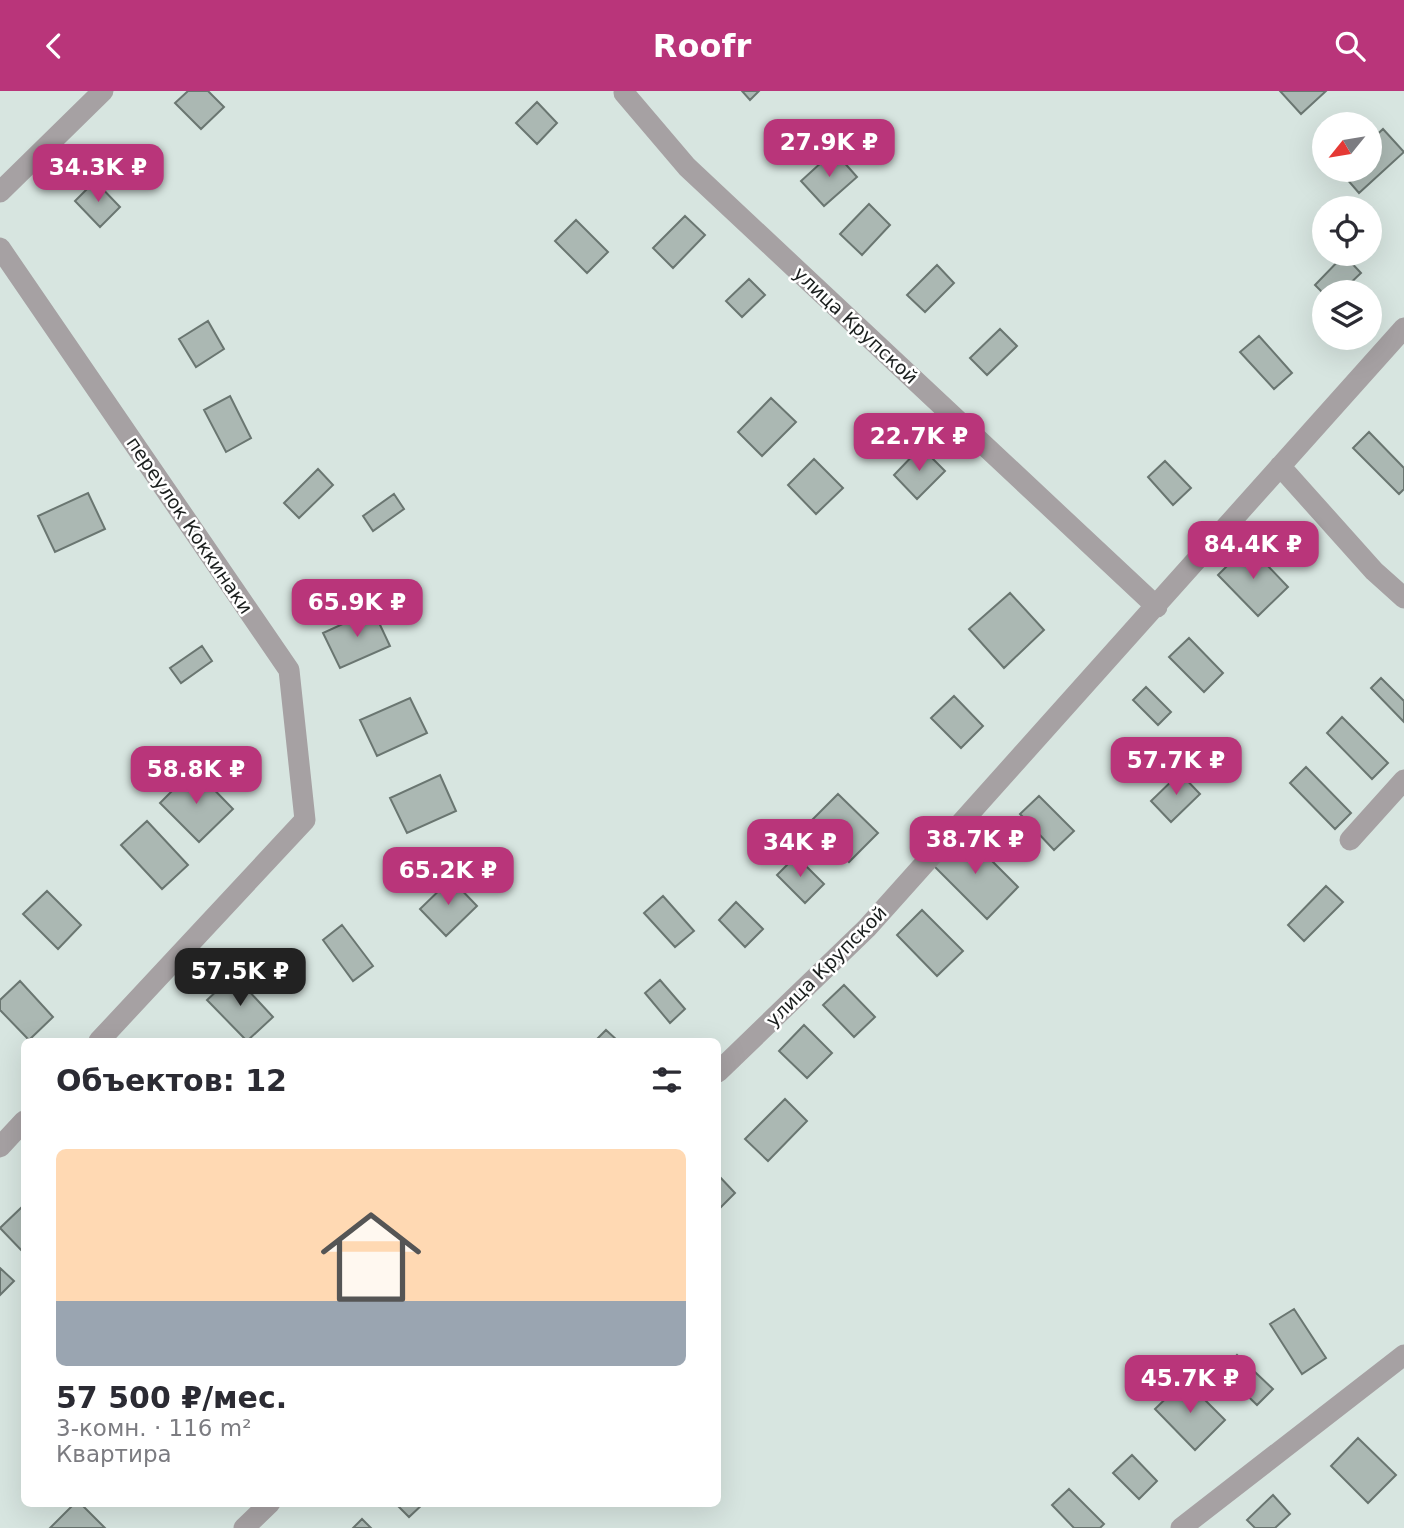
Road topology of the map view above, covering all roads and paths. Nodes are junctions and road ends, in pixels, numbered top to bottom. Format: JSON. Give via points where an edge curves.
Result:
{"nodes":[{"id":1,"x":103,"y":91,"type":"edge"},
{"id":2,"x":624,"y":93,"type":"dead end"},
{"id":3,"x":0,"y":192,"type":"edge"},
{"id":4,"x":0,"y":248,"type":"edge"},
{"id":5,"x":1404,"y":328,"type":"edge"},
{"id":6,"x":1280,"y":466,"type":"junction"},
{"id":7,"x":1404,"y":599,"type":"edge"},
{"id":8,"x":1157,"y":607,"type":"junction"},
{"id":9,"x":1404,"y":780,"type":"edge"},
{"id":10,"x":1350,"y":840,"type":"dead end"},
{"id":11,"x":102,"y":1038,"type":"edge"},
{"id":12,"x":721,"y":1069,"type":"edge"},
{"id":13,"x":21,"y":1124,"type":"edge"},
{"id":14,"x":0,"y":1147,"type":"edge"},
{"id":15,"x":1404,"y":1355,"type":"edge"},
{"id":16,"x":266,"y":1507,"type":"edge"},
{"id":17,"x":244,"y":1528,"type":"edge"},
{"id":18,"x":1181,"y":1528,"type":"edge"}],
"edges":[{"from":1,"to":3,"type":"street"},
{"from":2,"to":8,"type":"street","name":"улица Крупской","via":[[687,167]]},
{"from":4,"to":11,"type":"street","name":"переулок Коккинаки","via":[[289,670],[305,820]]},
{"from":5,"to":6,"type":"street","name":"улица Крупской"},
{"from":6,"to":7,"type":"street"},
{"from":6,"to":8,"type":"street","name":"улица Крупской"},
{"from":8,"to":12,"type":"street","name":"улица Крупской","via":[[867,928]]},
{"from":9,"to":10,"type":"street"},
{"from":13,"to":14,"type":"street"},
{"from":15,"to":18,"type":"street"},
{"from":16,"to":17,"type":"street"}]}
